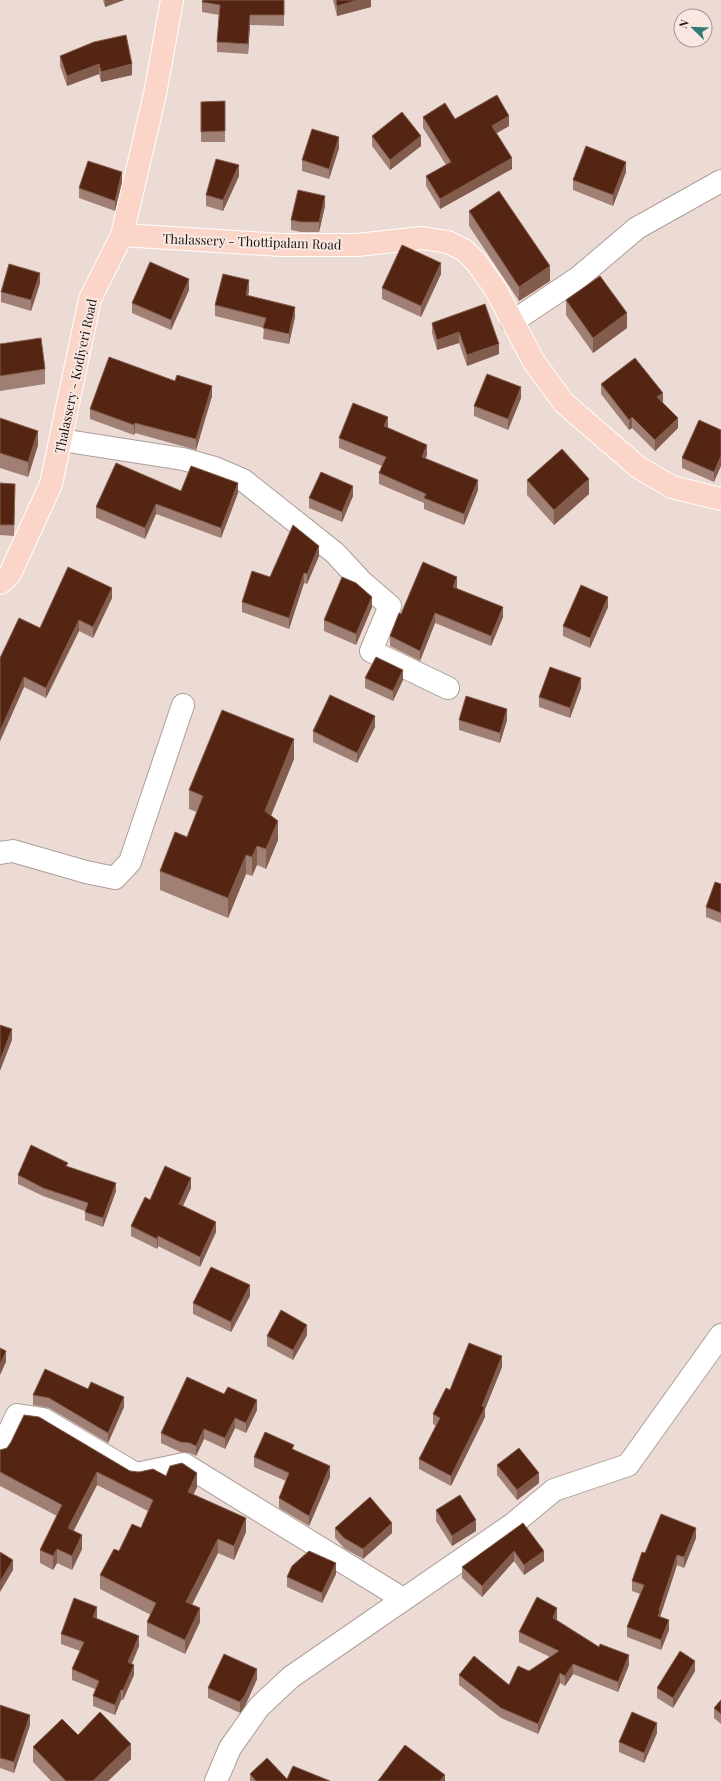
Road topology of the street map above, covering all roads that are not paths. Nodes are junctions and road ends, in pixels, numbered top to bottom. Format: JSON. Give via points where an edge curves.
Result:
{"nodes":[{"id":1,"x":172,"y":0,"type":"edge"},
{"id":2,"x":721,"y":181,"type":"edge"},
{"id":3,"x":122,"y":235,"type":"junction"},
{"id":4,"x":512,"y":322,"type":"junction"},
{"id":5,"x":60,"y":440,"type":"junction"},
{"id":6,"x":721,"y":499,"type":"edge"},
{"id":7,"x":0,"y":584,"type":"edge"},
{"id":8,"x":448,"y":688,"type":"dead end"},
{"id":9,"x":183,"y":705,"type":"dead end"},
{"id":10,"x":0,"y":853,"type":"edge"},
{"id":11,"x":721,"y":1335,"type":"edge"},
{"id":12,"x":0,"y":1451,"type":"edge"},
{"id":13,"x":403,"y":1599,"type":"junction"},
{"id":14,"x":216,"y":1781,"type":"edge"}],
"edges":[{"from":1,"to":3,"type":"main road","name":"Thalassery - Kodiyeri Road","via":[[156,94]]},
{"from":2,"to":4,"type":"street","via":[[637,228],[578,278]]},
{"from":3,"to":4,"type":"main road","name":"Thalassery - Thottipalam Road","via":[[282,245],[357,245],[422,238],[448,242],[464,250],[477,263],[496,290]]},
{"from":3,"to":5,"type":"main road","name":"Thalassery - Kodiyeri Road","via":[[90,299]]},
{"from":4,"to":6,"type":"main road","name":"Thalassery - Thottipalam Road","via":[[534,362],[564,403],[611,446],[638,467],[672,487]]},
{"from":5,"to":7,"type":"main road","name":"Thalassery - Kodiyeri Road","via":[[51,484],[10,574]]},
{"from":5,"to":8,"type":"street","via":[[183,460],[215,468],[243,480],[335,553],[361,581],[390,606],[371,651]]},
{"from":9,"to":10,"type":"street","via":[[130,862],[115,878],[13,851]]},
{"from":11,"to":13,"type":"street","via":[[628,1465],[554,1490],[513,1524]]},
{"from":12,"to":13,"type":"street","via":[[16,1415],[43,1419],[136,1474],[184,1464]]},
{"from":13,"to":14,"type":"street","via":[[291,1677],[259,1707],[230,1748]]}]}
